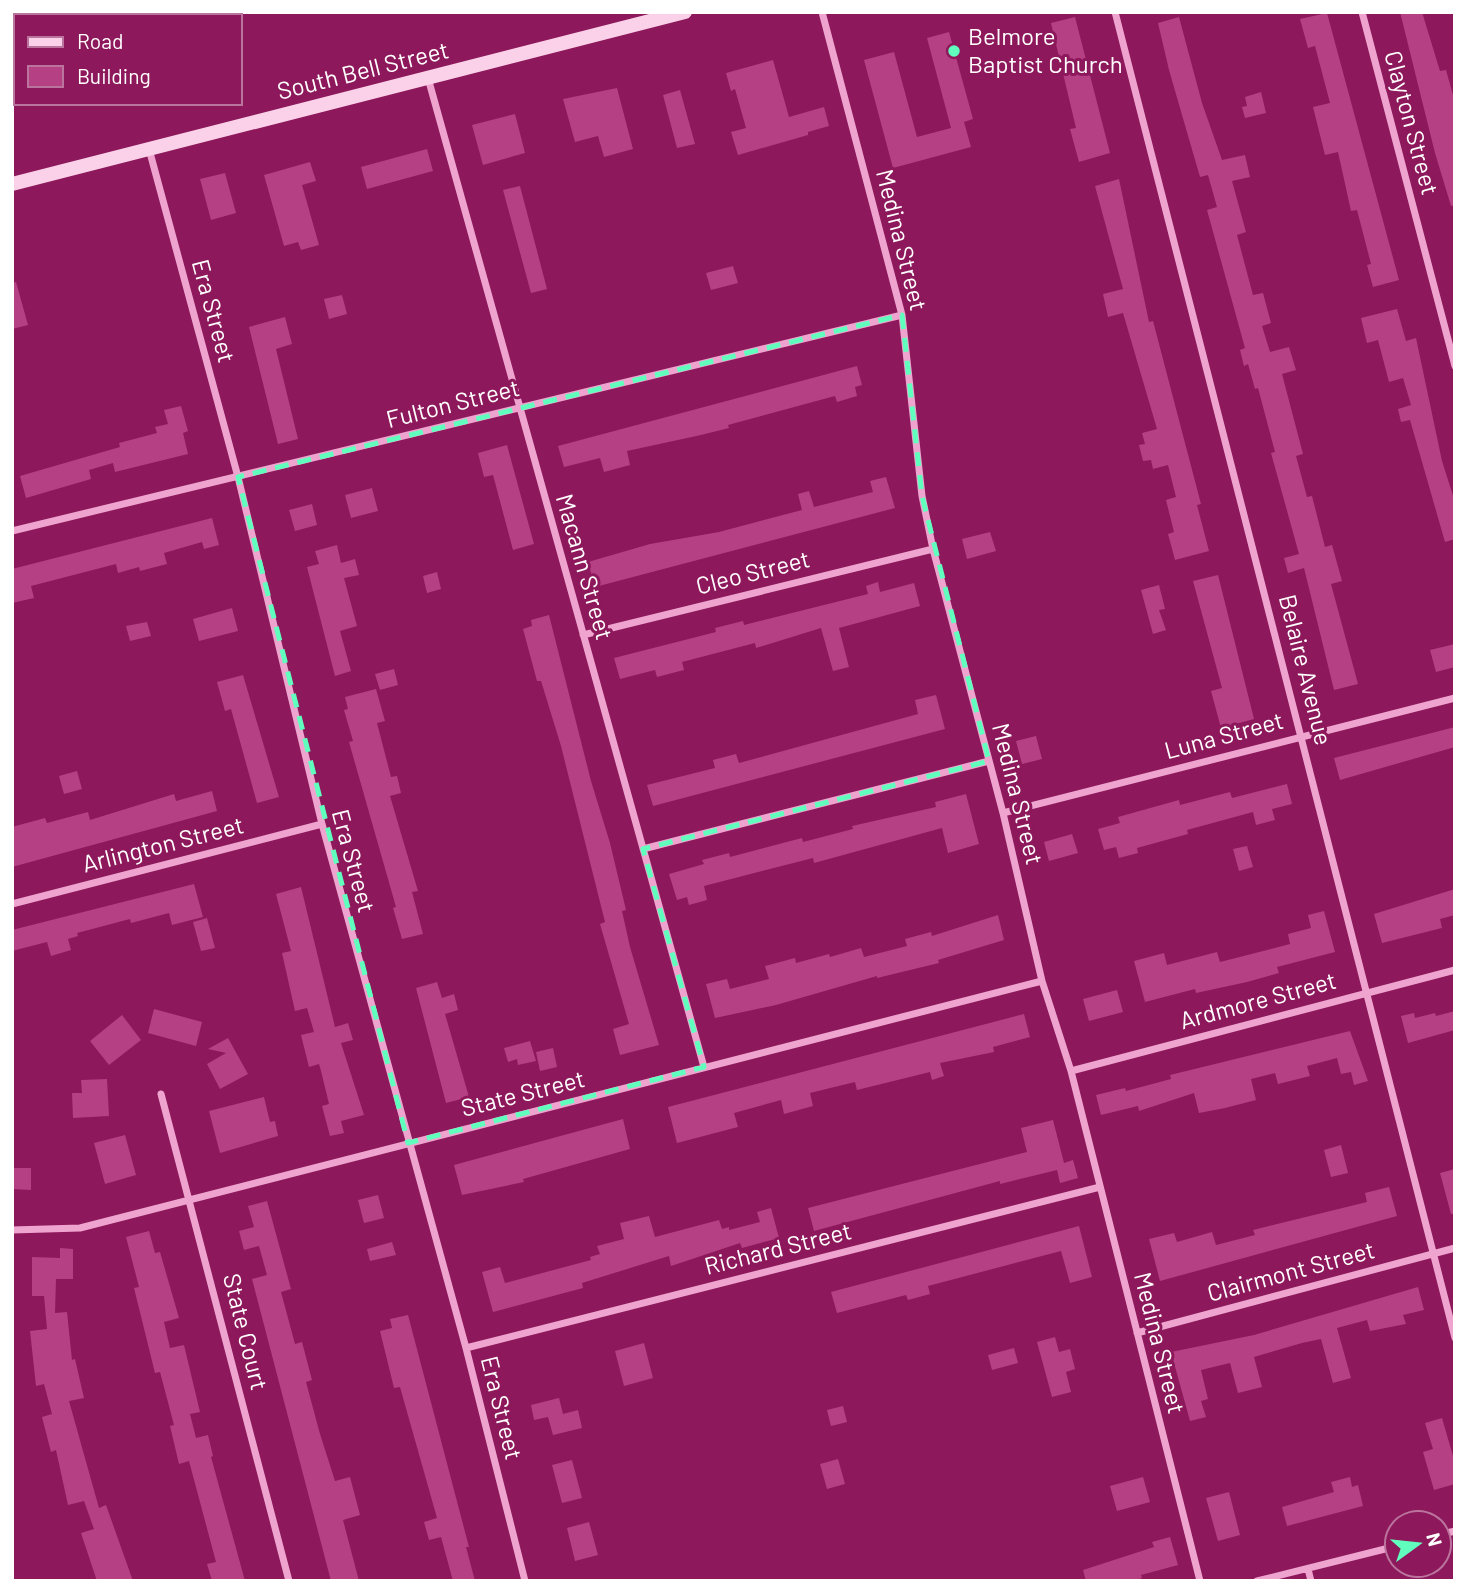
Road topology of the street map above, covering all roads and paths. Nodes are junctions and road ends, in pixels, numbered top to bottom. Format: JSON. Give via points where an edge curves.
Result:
{"nodes":[{"id":1,"x":685,"y":12,"type":"edge"},
{"id":2,"x":822,"y":12,"type":"edge"},
{"id":3,"x":1115,"y":12,"type":"edge"},
{"id":4,"x":1362,"y":12,"type":"edge"},
{"id":5,"x":661,"y":15,"type":"edge"},
{"id":6,"x":428,"y":78,"type":"junction"},
{"id":7,"x":149,"y":149,"type":"junction"},
{"id":8,"x":12,"y":184,"type":"edge"},
{"id":9,"x":902,"y":315,"type":"junction"},
{"id":10,"x":1455,"y":366,"type":"edge"},
{"id":11,"x":520,"y":408,"type":"junction"},
{"id":12,"x":238,"y":477,"type":"junction"},
{"id":13,"x":12,"y":531,"type":"edge"},
{"id":14,"x":933,"y":549,"type":"junction"},
{"id":15,"x":583,"y":635,"type":"junction"},
{"id":16,"x":1455,"y":698,"type":"edge"},
{"id":17,"x":1302,"y":736,"type":"junction"},
{"id":18,"x":989,"y":761,"type":"junction"},
{"id":19,"x":1003,"y":813,"type":"junction"},
{"id":20,"x":323,"y":824,"type":"junction"},
{"id":21,"x":643,"y":849,"type":"junction"},
{"id":22,"x":12,"y":904,"type":"edge"},
{"id":23,"x":1455,"y":970,"type":"edge"},
{"id":24,"x":1042,"y":981,"type":"junction"},
{"id":25,"x":1366,"y":993,"type":"junction"},
{"id":26,"x":704,"y":1067,"type":"junction"},
{"id":27,"x":1070,"y":1071,"type":"junction"},
{"id":28,"x":161,"y":1094,"type":"dead end"},
{"id":29,"x":408,"y":1143,"type":"junction"},
{"id":30,"x":1100,"y":1187,"type":"junction"},
{"id":31,"x":191,"y":1201,"type":"junction"},
{"id":32,"x":12,"y":1230,"type":"edge"},
{"id":33,"x":1455,"y":1248,"type":"edge"},
{"id":34,"x":1433,"y":1254,"type":"junction"},
{"id":35,"x":1137,"y":1334,"type":"junction"},
{"id":36,"x":1455,"y":1338,"type":"edge"},
{"id":37,"x":466,"y":1348,"type":"junction"},
{"id":38,"x":1383,"y":1550,"type":"edge"},
{"id":39,"x":1308,"y":1569,"type":"junction"},
{"id":40,"x":289,"y":1581,"type":"edge"},
{"id":41,"x":525,"y":1581,"type":"edge"},
{"id":42,"x":1200,"y":1581,"type":"edge"},
{"id":43,"x":1257,"y":1581,"type":"edge"},
{"id":44,"x":1311,"y":1581,"type":"edge"}],
"edges":[{"from":1,"to":5,"type":"main road","name":"South Bell Street"},
{"from":2,"to":9,"type":"street","name":"Medina Street"},
{"from":3,"to":17,"type":"street","name":"Belaire Avenue"},
{"from":4,"to":10,"type":"street","name":"Clayton Street"},
{"from":5,"to":6,"type":"main road","name":"South Bell Street"},
{"from":6,"to":7,"type":"main road","name":"South Bell Street"},
{"from":6,"to":11,"type":"street","name":"Macann Street"},
{"from":7,"to":8,"type":"main road","name":"South Bell Street"},
{"from":7,"to":12,"type":"street","name":"Era Street"},
{"from":9,"to":11,"type":"street","name":"Fulton Street"},
{"from":9,"to":14,"type":"street","name":"Medina Street","via":[[922,496]]},
{"from":11,"to":12,"type":"street","name":"Fulton Street"},
{"from":11,"to":15,"type":"street","name":"Macann Street"},
{"from":12,"to":13,"type":"street","name":"Fulton Street"},
{"from":12,"to":20,"type":"street","name":"Era Street"},
{"from":14,"to":15,"type":"street","name":"Cleo Street"},
{"from":14,"to":18,"type":"street","name":"Medina Street"},
{"from":15,"to":21,"type":"street","name":"Macann Street"},
{"from":16,"to":17,"type":"street","name":"Luna Street"},
{"from":17,"to":19,"type":"street","name":"Luna Street"},
{"from":17,"to":25,"type":"street","name":"Belaire Avenue"},
{"from":18,"to":19,"type":"street","name":"Medina Street"},
{"from":18,"to":21,"type":"street"},
{"from":19,"to":24,"type":"street","name":"Medina Street"},
{"from":20,"to":22,"type":"street","name":"Arlington Street"},
{"from":20,"to":29,"type":"street","name":"Era Street"},
{"from":21,"to":26,"type":"street","name":"Macann Street"},
{"from":23,"to":25,"type":"street","name":"Ardmore Street"},
{"from":24,"to":26,"type":"street","name":"State Street"},
{"from":24,"to":27,"type":"street","name":"Medina Street"},
{"from":25,"to":27,"type":"street","name":"Ardmore Street"},
{"from":25,"to":34,"type":"street","name":"Belaire Avenue"},
{"from":26,"to":29,"type":"street","name":"State Street"},
{"from":27,"to":30,"type":"street","name":"Medina Street"},
{"from":28,"to":31,"type":"street","name":"State Court"},
{"from":29,"to":31,"type":"street","name":"State Street"},
{"from":29,"to":37,"type":"street","name":"Era Street"},
{"from":30,"to":35,"type":"street","name":"Medina Street"},
{"from":30,"to":37,"type":"street","name":"Richard Street"},
{"from":31,"to":32,"type":"street","name":"State Street","via":[[80,1228]]},
{"from":31,"to":40,"type":"street","name":"State Court"},
{"from":33,"to":34,"type":"street","name":"Clairmont Street"},
{"from":34,"to":35,"type":"street","name":"Clairmont Street"},
{"from":34,"to":36,"type":"street","name":"Belaire Avenue"},
{"from":35,"to":42,"type":"street","name":"Medina Street"},
{"from":37,"to":41,"type":"street","name":"Era Street"},
{"from":38,"to":39,"type":"street"},
{"from":39,"to":43,"type":"street"},
{"from":39,"to":44,"type":"street"}]}
